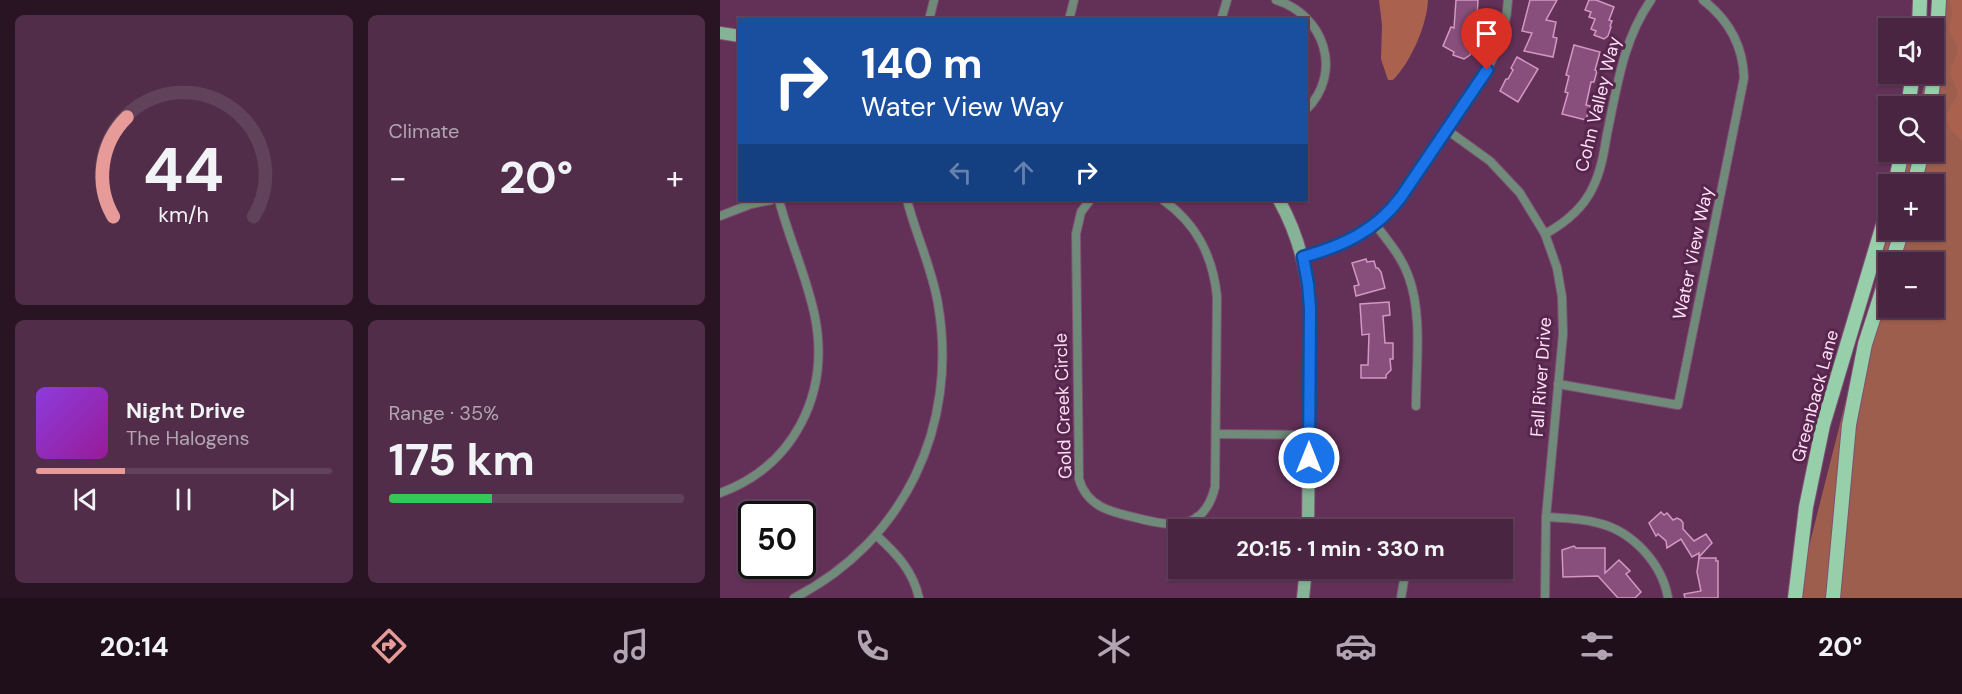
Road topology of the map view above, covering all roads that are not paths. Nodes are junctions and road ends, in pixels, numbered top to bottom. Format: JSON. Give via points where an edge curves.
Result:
{"nodes":[{"id":1,"x":934,"y":0,"type":"edge"},
{"id":2,"x":1074,"y":0,"type":"edge"},
{"id":3,"x":1227,"y":0,"type":"edge"},
{"id":4,"x":1276,"y":0,"type":"edge"},
{"id":5,"x":1508,"y":0,"type":"edge"},
{"id":6,"x":1651,"y":0,"type":"edge"},
{"id":7,"x":1703,"y":0,"type":"edge"},
{"id":8,"x":1920,"y":0,"type":"edge"},
{"id":9,"x":1939,"y":0,"type":"edge"},
{"id":10,"x":930,"y":18,"type":"edge"},
{"id":11,"x":1070,"y":18,"type":"edge"},
{"id":12,"x":1222,"y":18,"type":"edge"},
{"id":13,"x":1307,"y":18,"type":"edge"},
{"id":14,"x":1919,"y":18,"type":"edge"},
{"id":15,"x":1308,"y":19,"type":"edge"},
{"id":16,"x":720,"y":33,"type":"edge"},
{"id":17,"x":738,"y":36,"type":"edge"},
{"id":18,"x":1931,"y":96,"type":"edge"},
{"id":19,"x":1308,"y":107,"type":"edge"},
{"id":20,"x":1447,"y":130,"type":"junction"},
{"id":21,"x":766,"y":201,"type":"edge"},
{"id":22,"x":779,"y":201,"type":"edge"},
{"id":23,"x":907,"y":201,"type":"edge"},
{"id":24,"x":1089,"y":201,"type":"edge"},
{"id":25,"x":1164,"y":201,"type":"edge"},
{"id":26,"x":1279,"y":201,"type":"edge"},
{"id":27,"x":720,"y":216,"type":"edge"},
{"id":28,"x":1375,"y":225,"type":"junction"},
{"id":29,"x":1545,"y":234,"type":"junction"},
{"id":30,"x":1879,"y":240,"type":"edge"},
{"id":31,"x":1303,"y":257,"type":"junction"},
{"id":32,"x":1878,"y":304,"type":"edge"},
{"id":33,"x":1849,"y":340,"type":"junction"},
{"id":34,"x":1865,"y":344,"type":"junction"},
{"id":35,"x":1558,"y":384,"type":"junction"},
{"id":36,"x":1416,"y":406,"type":"dead end"},
{"id":37,"x":1216,"y":434,"type":"junction"},
{"id":38,"x":1309,"y":435,"type":"junction"},
{"id":39,"x":720,"y":493,"type":"edge"},
{"id":40,"x":1197,"y":517,"type":"joint"},
{"id":41,"x":1546,"y":517,"type":"junction"},
{"id":42,"x":1308,"y":519,"type":"edge"},
{"id":43,"x":876,"y":535,"type":"junction"},
{"id":44,"x":1305,"y":579,"type":"edge"},
{"id":45,"x":1404,"y":579,"type":"edge"},
{"id":46,"x":794,"y":598,"type":"edge"},
{"id":47,"x":919,"y":598,"type":"edge"},
{"id":48,"x":1303,"y":598,"type":"edge"},
{"id":49,"x":1401,"y":598,"type":"edge"},
{"id":50,"x":1545,"y":598,"type":"edge"},
{"id":51,"x":1668,"y":598,"type":"edge"},
{"id":52,"x":1795,"y":598,"type":"edge"},
{"id":53,"x":1833,"y":598,"type":"edge"}],
"edges":[{"from":1,"to":10,"type":"street"},
{"from":2,"to":11,"type":"street"},
{"from":3,"to":12,"type":"street"},
{"from":4,"to":13,"type":"street"},
{"from":5,"to":20,"type":"street","via":[[1495,56]]},
{"from":6,"to":29,"type":"street","name":"Cohn Valley Way","via":[[1622,64],[1594,187],[1573,215]]},
{"from":7,"to":35,"type":"street","name":"Water View Way","via":[[1734,33],[1741,50],[1744,78],[1678,405]]},
{"from":8,"to":14,"type":"main road"},
{"from":9,"to":18,"type":"main road"},
{"from":15,"to":19,"type":"street","via":[[1324,49],[1326,63],[1317,96]]},
{"from":16,"to":17,"type":"main road"},
{"from":20,"to":28,"type":"street","via":[[1401,197]]},
{"from":20,"to":29,"type":"street","name":"Fall River Drive","via":[[1506,176]]},
{"from":21,"to":27,"type":"street"},
{"from":22,"to":39,"type":"street","via":[[815,318],[818,355],[814,387],[801,426],[779,456],[745,483]]},
{"from":23,"to":43,"type":"street","via":[[938,303],[943,357],[941,386],[924,458],[903,500]]},
{"from":24,"to":40,"type":"street","name":"Gold Creek Circle","via":[[1081,212],[1076,234],[1081,485],[1093,502],[1112,512],[1171,525]]},
{"from":25,"to":37,"type":"street","via":[[1192,226],[1206,248],[1216,280]]},
{"from":26,"to":31,"type":"main road"},
{"from":28,"to":31,"type":"street","via":[[1350,241]]},
{"from":28,"to":36,"type":"street","via":[[1400,257],[1412,289],[1417,323]]},
{"from":29,"to":35,"type":"street","name":"Fall River Drive","via":[[1562,297]]},
{"from":30,"to":33,"type":"main road","name":"Greenback Lane"},
{"from":31,"to":38,"type":"main road","via":[[1310,308]]},
{"from":32,"to":34,"type":"main road","name":"Greenback Lane"},
{"from":33,"to":34,"type":"street"},
{"from":33,"to":52,"type":"main road","name":"Greenback Lane","via":[[1822,425],[1806,507]]},
{"from":34,"to":53,"type":"main road","name":"Greenback Lane","via":[[1849,425]]},
{"from":35,"to":41,"type":"street","name":"Fall River Drive"},
{"from":37,"to":38,"type":"street"},
{"from":37,"to":40,"type":"street","via":[[1215,487],[1211,502]]},
{"from":38,"to":42,"type":"main road"},
{"from":41,"to":50,"type":"street","name":"Fall River Drive"},
{"from":41,"to":51,"type":"street","via":[[1597,522],[1628,537],[1656,567]]},
{"from":43,"to":46,"type":"street","via":[[841,568]]},
{"from":43,"to":47,"type":"street","via":[[908,569]]},
{"from":44,"to":48,"type":"main road"},
{"from":45,"to":49,"type":"street"}]}
